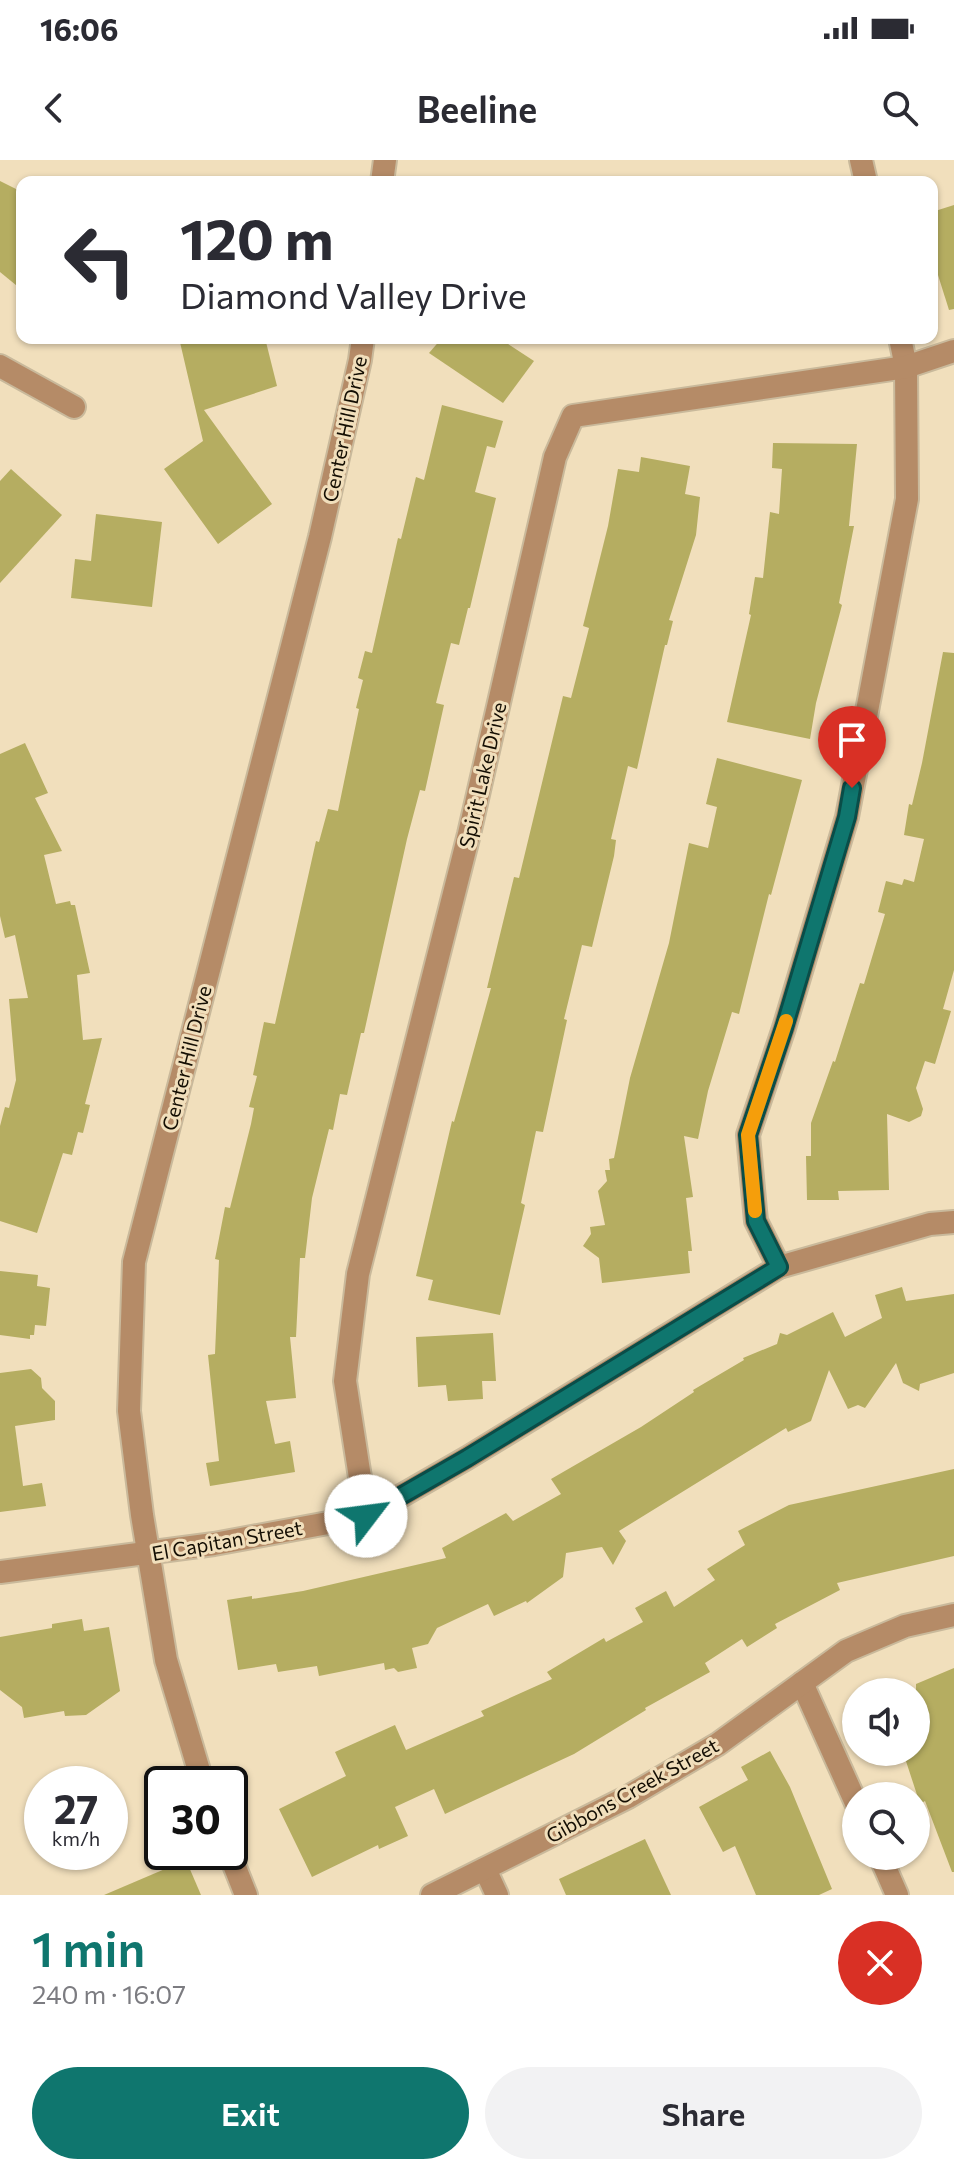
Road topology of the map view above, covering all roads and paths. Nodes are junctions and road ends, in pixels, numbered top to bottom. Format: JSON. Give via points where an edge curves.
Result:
{"nodes":[{"id":1,"x":362,"y":344,"type":"edge"},
{"id":2,"x":901,"y":344,"type":"edge"},
{"id":3,"x":954,"y":351,"type":"edge"},
{"id":4,"x":0,"y":366,"type":"edge"},
{"id":5,"x":906,"y":367,"type":"junction"},
{"id":6,"x":74,"y":407,"type":"dead end"},
{"id":7,"x":954,"y":1222,"type":"edge"},
{"id":8,"x":779,"y":1267,"type":"junction"},
{"id":9,"x":366,"y":1516,"type":"junction"},
{"id":10,"x":148,"y":1554,"type":"junction"},
{"id":11,"x":0,"y":1572,"type":"edge"},
{"id":12,"x":954,"y":1615,"type":"edge"},
{"id":13,"x":802,"y":1683,"type":"junction"},
{"id":14,"x":198,"y":1766,"type":"edge"},
{"id":15,"x":847,"y":1782,"type":"edge"},
{"id":16,"x":485,"y":1869,"type":"junction"},
{"id":17,"x":236,"y":1870,"type":"edge"},
{"id":18,"x":886,"y":1870,"type":"edge"},
{"id":19,"x":246,"y":1895,"type":"edge"},
{"id":20,"x":432,"y":1895,"type":"edge"},
{"id":21,"x":497,"y":1895,"type":"edge"},
{"id":22,"x":897,"y":1895,"type":"edge"}],
"edges":[{"from":1,"to":10,"type":"street","name":"Center Hill Drive","via":[[316,553],[134,1262],[129,1411]]},
{"from":2,"to":5,"type":"street"},
{"from":3,"to":5,"type":"street","name":"Spirit Lake Drive"},
{"from":4,"to":6,"type":"street"},
{"from":5,"to":8,"type":"street","via":[[907,499],[847,817],[748,1135],[756,1221]]},
{"from":5,"to":9,"type":"street","name":"Spirit Lake Drive","via":[[573,416],[555,457],[469,834],[358,1274],[345,1381]]},
{"from":7,"to":8,"type":"street","name":"El Capitan Street","via":[[930,1224]]},
{"from":8,"to":9,"type":"street","name":"El Capitan Street"},
{"from":9,"to":10,"type":"street","name":"El Capitan Street"},
{"from":10,"to":11,"type":"street","name":"El Capitan Street"},
{"from":10,"to":14,"type":"street","name":"Center Hill Drive","via":[[166,1660]]},
{"from":12,"to":13,"type":"street","name":"Gibbons Creek Street","via":[[905,1626],[846,1651]]},
{"from":13,"to":15,"type":"street"},
{"from":13,"to":16,"type":"street","name":"Gibbons Creek Street","via":[[718,1744],[628,1797]]},
{"from":16,"to":20,"type":"street","name":"Gibbons Creek Street"},
{"from":16,"to":21,"type":"street"},
{"from":17,"to":19,"type":"street"},
{"from":18,"to":22,"type":"street"}]}
